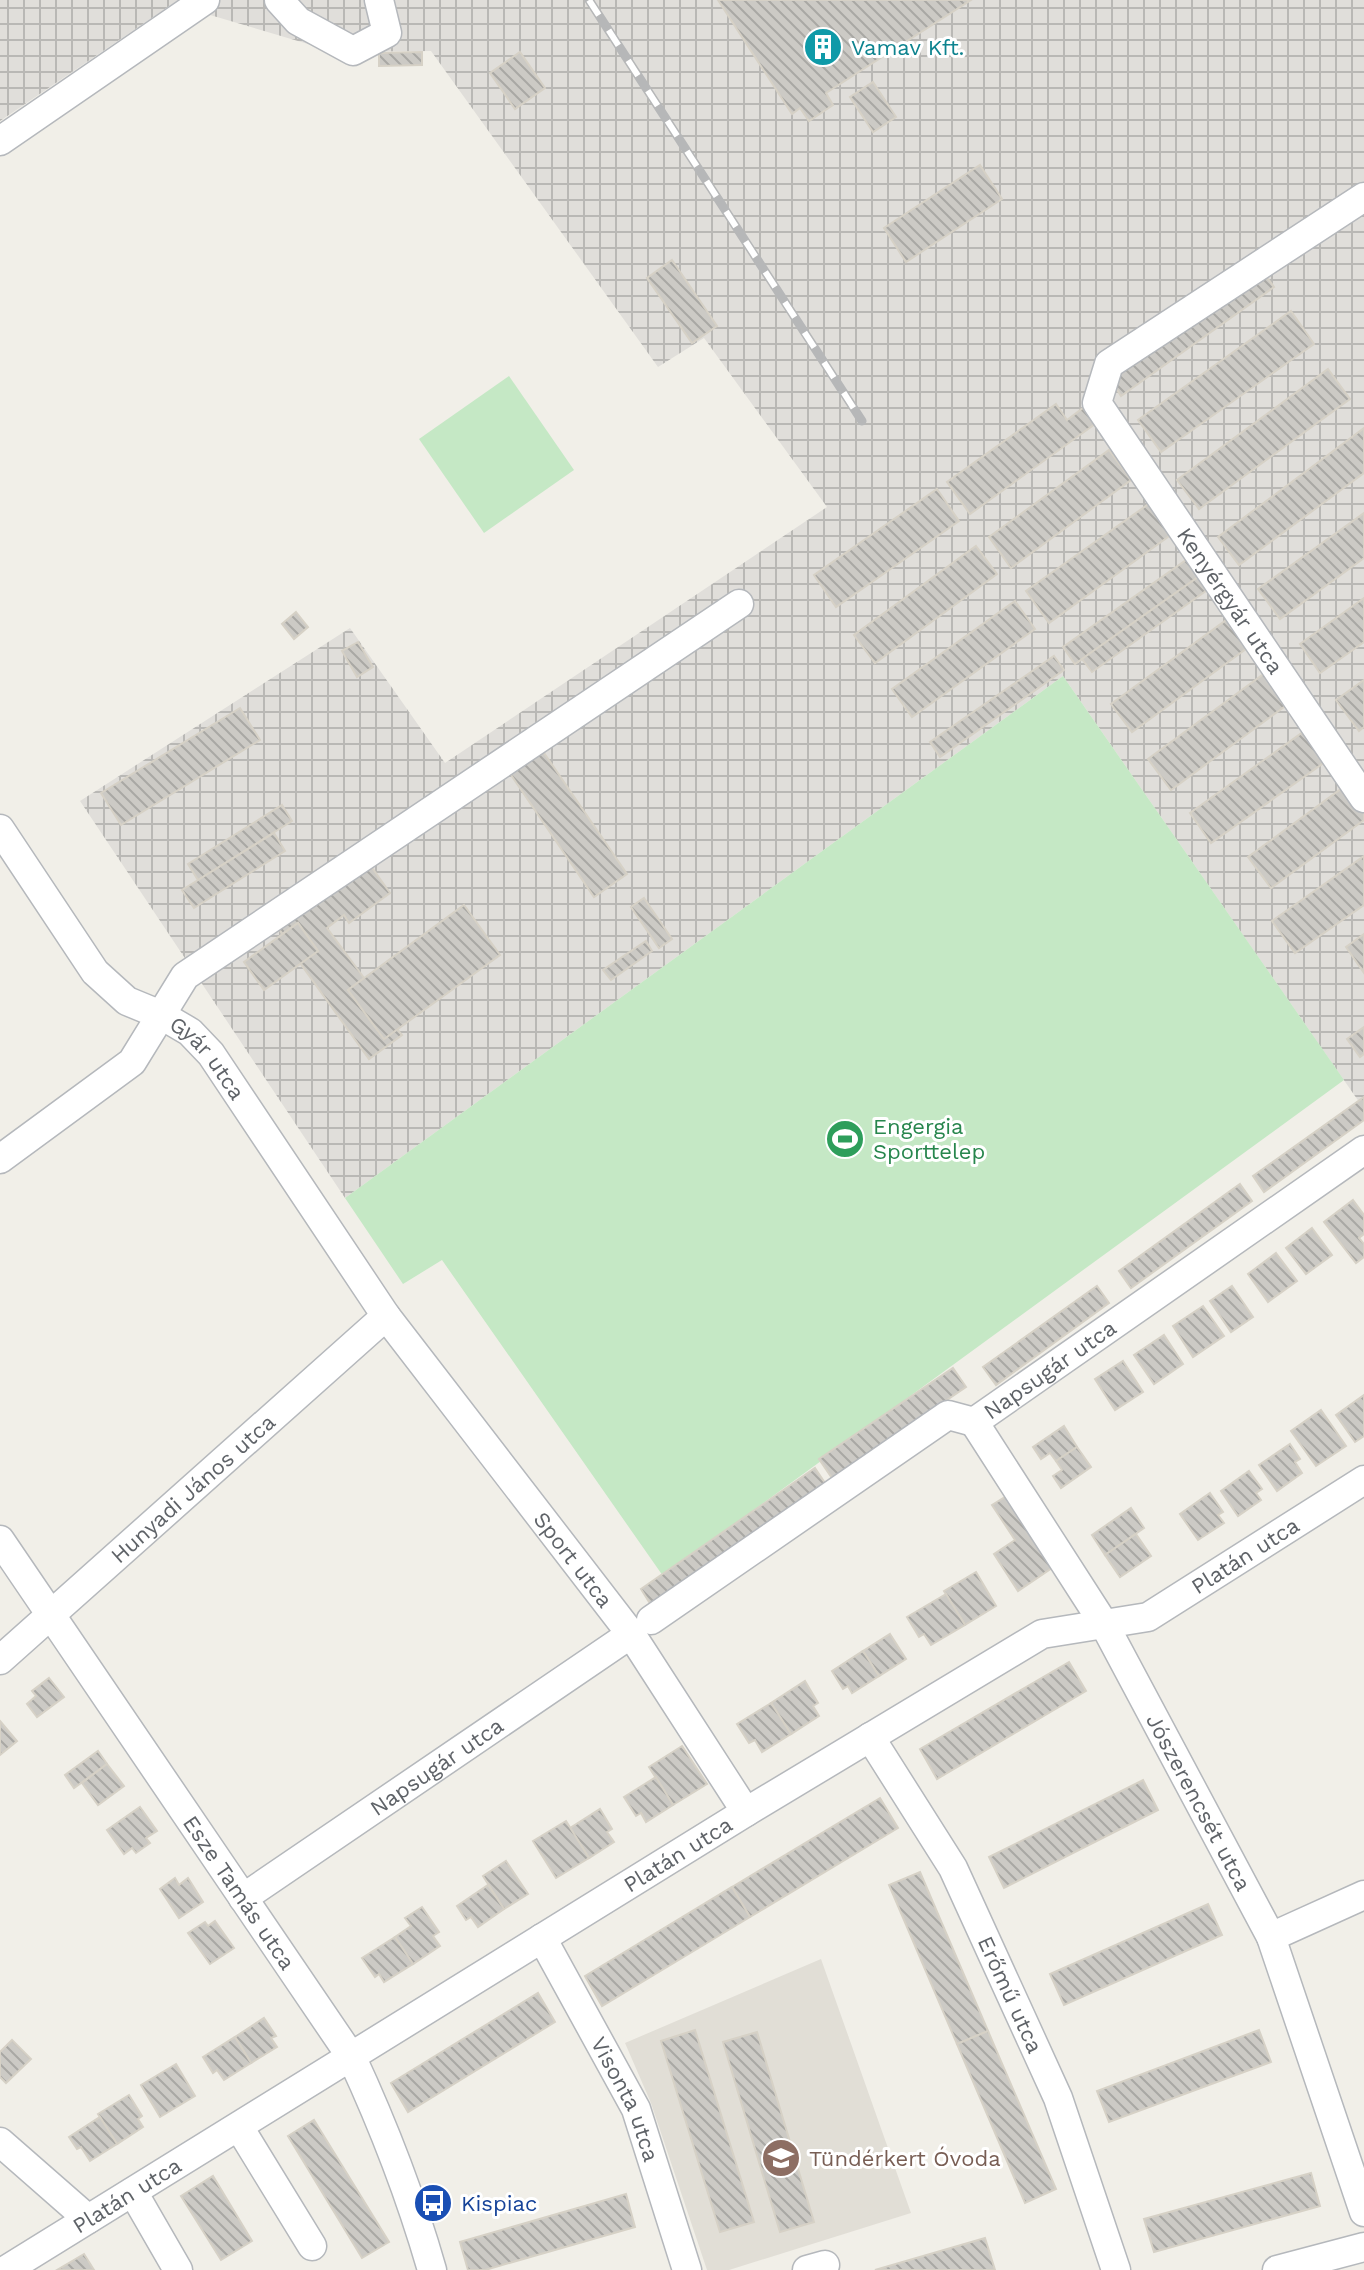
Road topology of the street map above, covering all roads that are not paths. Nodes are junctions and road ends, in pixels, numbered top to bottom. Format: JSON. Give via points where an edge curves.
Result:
{"nodes":[{"id":1,"x":205,"y":0,"type":"edge"},
{"id":2,"x":279,"y":0,"type":"edge"},
{"id":3,"x":379,"y":0,"type":"edge"},
{"id":4,"x":0,"y":141,"type":"edge"},
{"id":5,"x":1364,"y":197,"type":"edge"},
{"id":6,"x":739,"y":604,"type":"dead end"},
{"id":7,"x":1364,"y":798,"type":"edge"},
{"id":8,"x":0,"y":829,"type":"edge"},
{"id":9,"x":161,"y":1015,"type":"junction"},
{"id":10,"x":1364,"y":1150,"type":"edge"},
{"id":11,"x":0,"y":1159,"type":"edge"},
{"id":12,"x":386,"y":1316,"type":"junction"},
{"id":13,"x":974,"y":1422,"type":"junction"},
{"id":14,"x":1364,"y":1480,"type":"edge"},
{"id":15,"x":0,"y":1540,"type":"edge"},
{"id":16,"x":50,"y":1614,"type":"junction"},
{"id":17,"x":1104,"y":1624,"type":"junction"},
{"id":18,"x":641,"y":1627,"type":"junction"},
{"id":19,"x":0,"y":1660,"type":"edge"},
{"id":20,"x":870,"y":1737,"type":"junction"},
{"id":21,"x":746,"y":1812,"type":"junction"},
{"id":22,"x":1364,"y":1895,"type":"edge"},
{"id":23,"x":243,"y":1898,"type":"junction"},
{"id":24,"x":1271,"y":1937,"type":"junction"},
{"id":25,"x":542,"y":1938,"type":"junction"},
{"id":26,"x":352,"y":2058,"type":"junction"},
{"id":27,"x":239,"y":2127,"type":"junction"},
{"id":28,"x":0,"y":2142,"type":"edge"},
{"id":29,"x":133,"y":2192,"type":"junction"},
{"id":30,"x":1364,"y":2212,"type":"edge"},
{"id":31,"x":88,"y":2219,"type":"junction"},
{"id":32,"x":312,"y":2246,"type":"dead end"},
{"id":33,"x":1364,"y":2247,"type":"edge"},
{"id":34,"x":6,"y":2270,"type":"edge"},
{"id":35,"x":178,"y":2270,"type":"edge"},
{"id":36,"x":432,"y":2270,"type":"edge"},
{"id":37,"x":687,"y":2270,"type":"edge"},
{"id":38,"x":1116,"y":2270,"type":"edge"},
{"id":39,"x":1277,"y":2270,"type":"edge"}],
"edges":[{"from":1,"to":4,"type":"street"},
{"from":2,"to":3,"type":"street","via":[[298,21],[353,51],[387,33]]},
{"from":5,"to":7,"type":"street","name":"Kenyérgyár utca","via":[[1109,364],[1097,403]]},
{"from":6,"to":9,"type":"street","via":[[185,976]]},
{"from":8,"to":9,"type":"street","name":"Gyár utca","via":[[95,972],[127,1001]]},
{"from":9,"to":11,"type":"street","via":[[132,1062]]},
{"from":9,"to":12,"type":"street","name":"Gyár utca","via":[[190,1032],[211,1054]]},
{"from":10,"to":13,"type":"street","name":"Napsugár utca"},
{"from":12,"to":16,"type":"street","name":"Hunyadi János utca"},
{"from":12,"to":18,"type":"street","name":"Sport utca"},
{"from":13,"to":17,"type":"street","name":"Jószerencsét utca"},
{"from":13,"to":18,"type":"street","name":"Napsugár utca","via":[[948,1415]]},
{"from":14,"to":17,"type":"street","name":"Platán utca","via":[[1148,1617]]},
{"from":15,"to":16,"type":"street","name":"Esze Tamás utca"},
{"from":16,"to":19,"type":"street","name":"Hunyadi János utca"},
{"from":16,"to":23,"type":"street","name":"Esze Tamás utca"},
{"from":17,"to":20,"type":"street","name":"Platán utca","via":[[1042,1634]]},
{"from":17,"to":24,"type":"street","name":"Jószerencsét utca"},
{"from":18,"to":21,"type":"street","name":"Sport utca"},
{"from":18,"to":23,"type":"street","name":"Napsugár utca"},
{"from":20,"to":21,"type":"street","name":"Platán utca"},
{"from":20,"to":38,"type":"street","name":"Erőmű utca","via":[[953,1868],[1058,2098]]},
{"from":21,"to":25,"type":"street","name":"Platán utca"},
{"from":22,"to":24,"type":"street"},
{"from":23,"to":26,"type":"street","name":"Esze Tamás utca"},
{"from":24,"to":30,"type":"street","name":"Jószerencsét utca"},
{"from":25,"to":26,"type":"street","name":"Platán utca"},
{"from":25,"to":37,"type":"street","name":"Visonta utca","via":[[636,2109]]},
{"from":26,"to":27,"type":"street","name":"Platán utca"},
{"from":26,"to":36,"type":"street","name":"Esze Tamás utca","via":[[411,2199]]},
{"from":27,"to":29,"type":"street","name":"Platán utca"},
{"from":27,"to":32,"type":"street"},
{"from":28,"to":31,"type":"street"},
{"from":29,"to":31,"type":"street","name":"Platán utca"},
{"from":29,"to":35,"type":"street"},
{"from":31,"to":34,"type":"street","name":"Platán utca"},
{"from":33,"to":39,"type":"street"}]}
